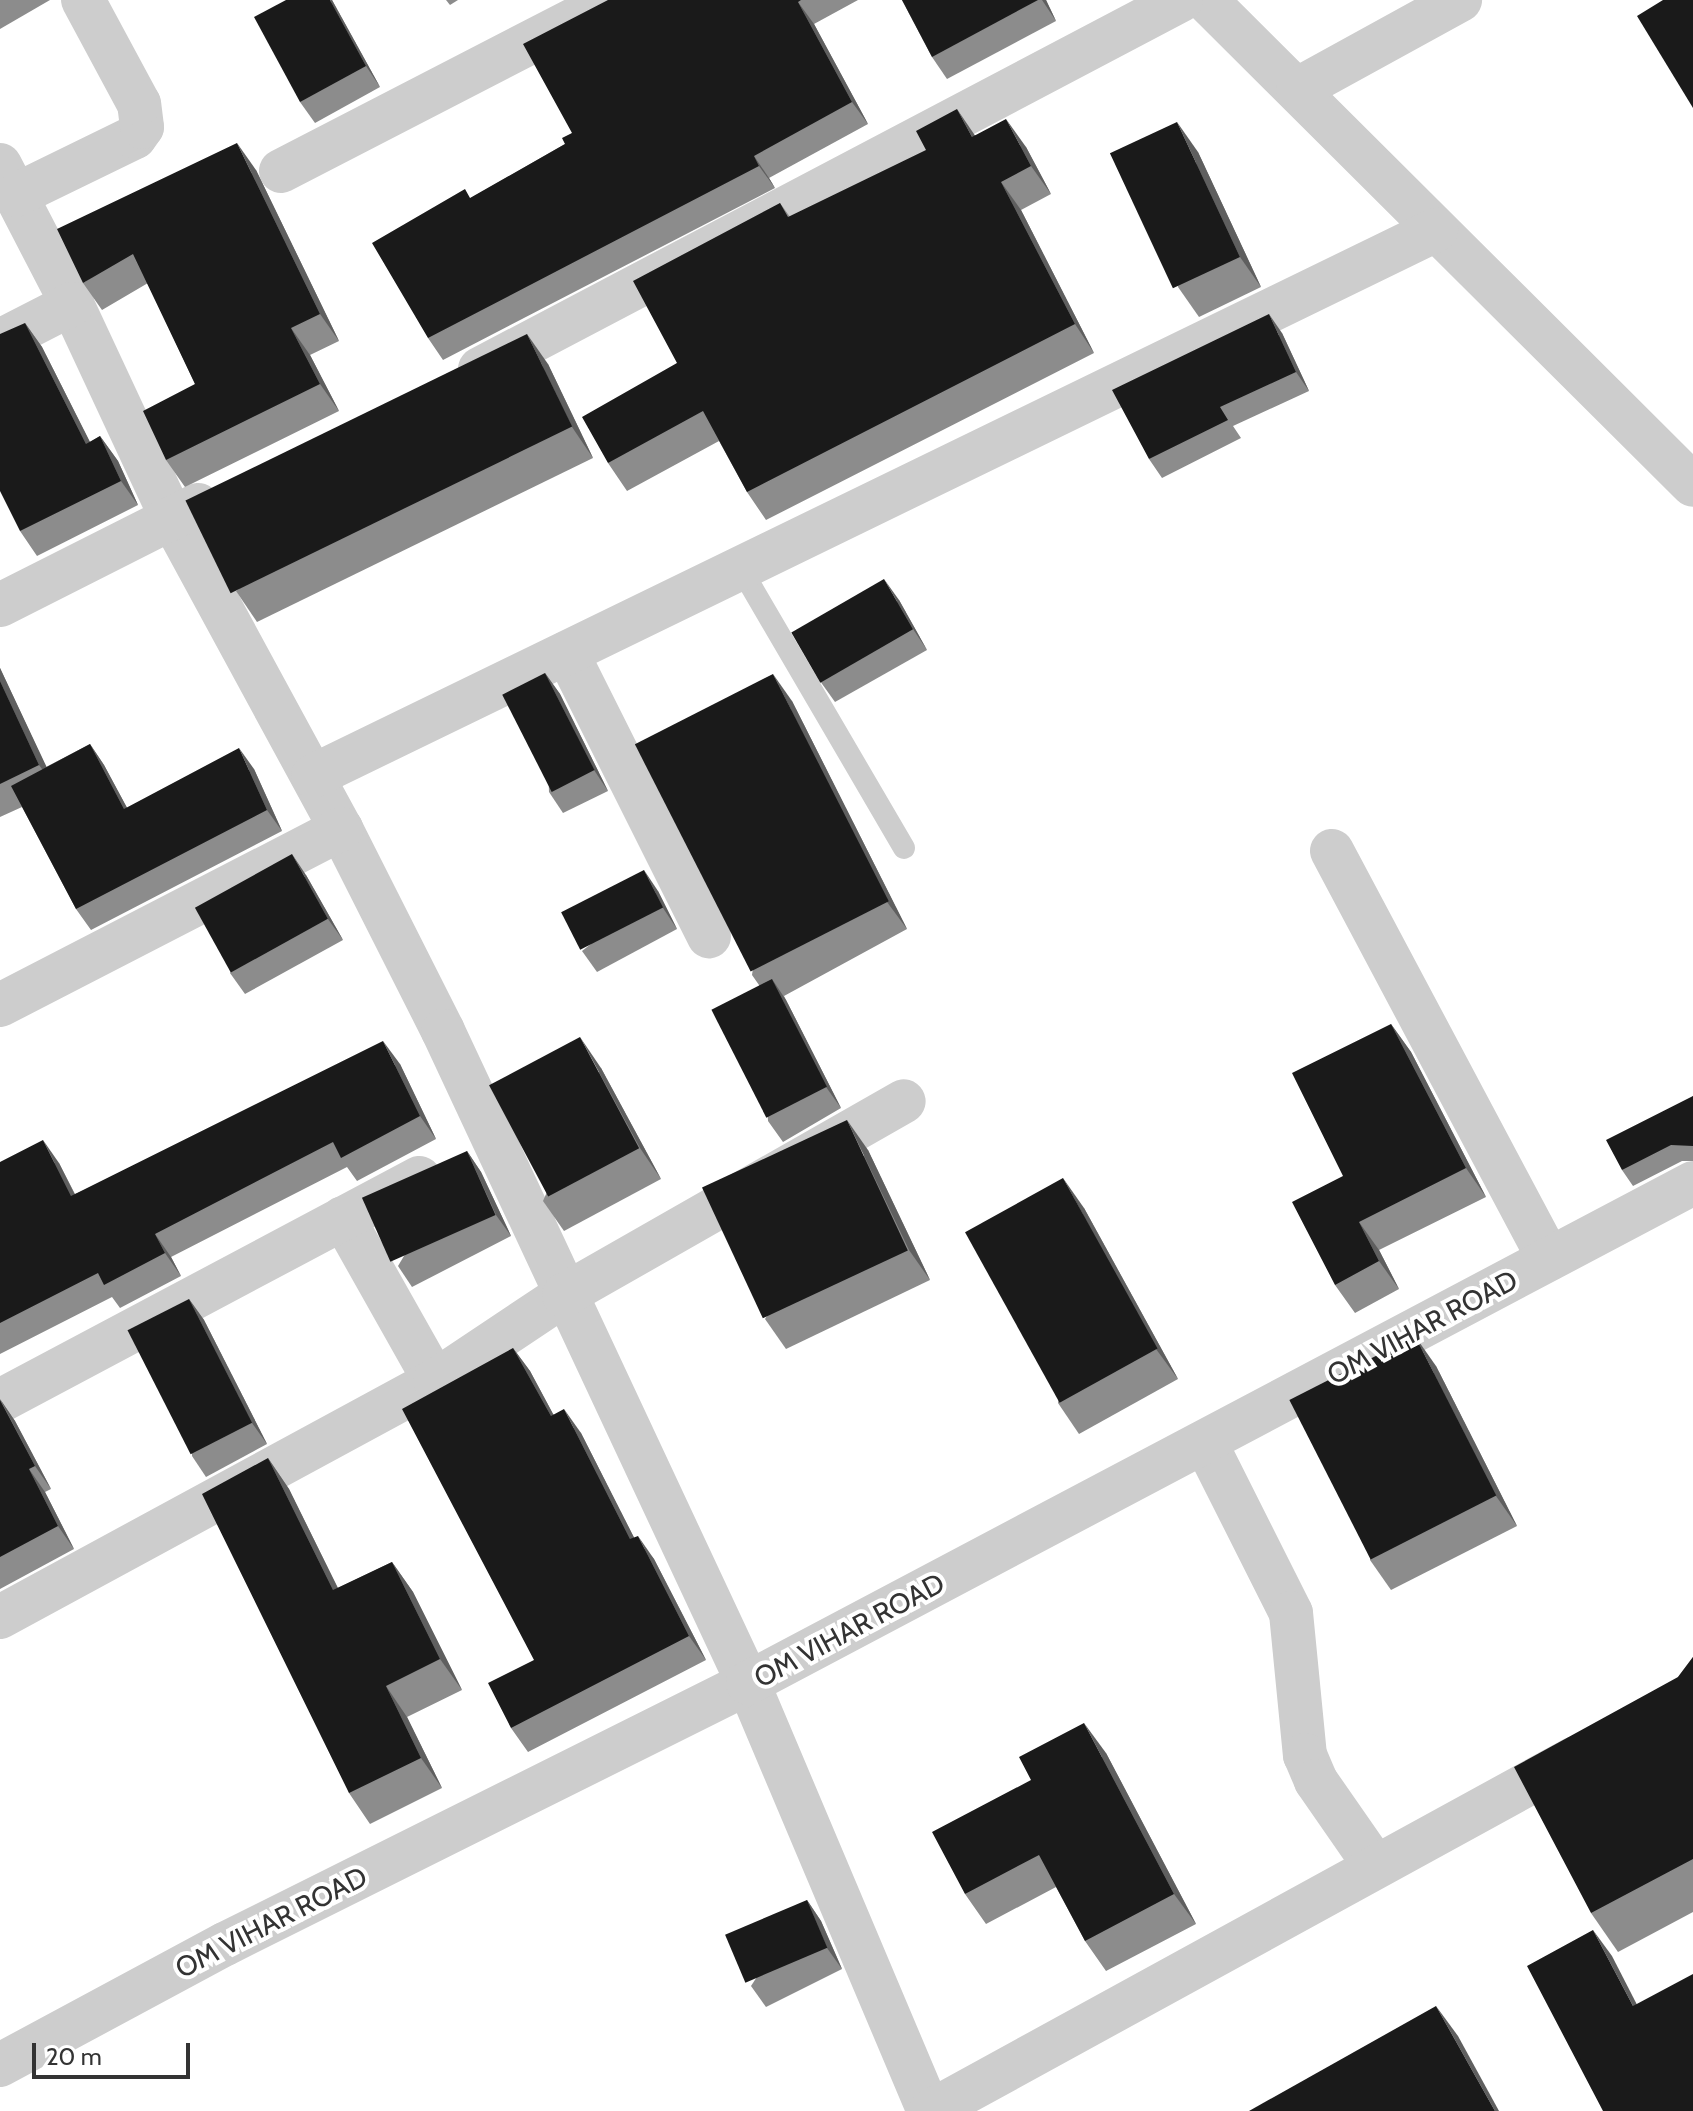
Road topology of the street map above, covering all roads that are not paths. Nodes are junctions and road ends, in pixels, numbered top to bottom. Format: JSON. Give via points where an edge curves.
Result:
{"nodes":[{"id":1,"x":83,"y":0,"type":"edge"},
{"id":2,"x":612,"y":0,"type":"edge"},
{"id":3,"x":1181,"y":0,"type":"edge"},
{"id":4,"x":1206,"y":0,"type":"edge"},
{"id":5,"x":1460,"y":0,"type":"edge"},
{"id":6,"x":1298,"y":89,"type":"junction"},
{"id":7,"x":281,"y":171,"type":"dead end"},
{"id":8,"x":8,"y":180,"type":"edge"},
{"id":9,"x":1436,"y":230,"type":"junction"},
{"id":10,"x":72,"y":304,"type":"junction"},
{"id":11,"x":0,"y":341,"type":"edge"},
{"id":12,"x":441,"y":388,"type":"edge"},
{"id":13,"x":1693,"y":485,"type":"edge"},
{"id":14,"x":228,"y":490,"type":"edge"},
{"id":15,"x":172,"y":518,"type":"junction"},
{"id":16,"x":741,"y":569,"type":"junction"},
{"id":17,"x":0,"y":605,"type":"edge"},
{"id":18,"x":567,"y":653,"type":"junction"},
{"id":19,"x":313,"y":776,"type":"junction"},
{"id":20,"x":341,"y":829,"type":"junction"},
{"id":21,"x":904,"y":848,"type":"dead end"},
{"id":22,"x":1332,"y":851,"type":"dead end"},
{"id":23,"x":709,"y":936,"type":"dead end"},
{"id":24,"x":0,"y":1005,"type":"edge"},
{"id":25,"x":904,"y":1101,"type":"dead end"},
{"id":26,"x":491,"y":1138,"type":"junction"},
{"id":27,"x":1693,"y":1183,"type":"edge"},
{"id":28,"x":343,"y":1218,"type":"junction"},
{"id":29,"x":1549,"y":1259,"type":"junction"},
{"id":30,"x":564,"y":1295,"type":"junction"},
{"id":31,"x":435,"y":1381,"type":"junction"},
{"id":32,"x":0,"y":1401,"type":"edge"},
{"id":33,"x":1205,"y":1442,"type":"junction"},
{"id":34,"x":0,"y":1617,"type":"edge"},
{"id":35,"x":748,"y":1683,"type":"junction"},
{"id":36,"x":1610,"y":1739,"type":"edge"},
{"id":37,"x":1375,"y":1866,"type":"junction"},
{"id":38,"x":0,"y":2065,"type":"edge"},
{"id":39,"x":930,"y":2111,"type":"edge"}],
"edges":[{"from":1,"to":8,"type":"street","via":[[139,104],[142,127],[135,137]]},
{"from":2,"to":7,"type":"street"},
{"from":3,"to":12,"type":"street"},
{"from":4,"to":6,"type":"street"},
{"from":5,"to":6,"type":"street"},
{"from":6,"to":9,"type":"street"},
{"from":8,"to":10,"type":"street"},
{"from":9,"to":13,"type":"street"},
{"from":9,"to":16,"type":"street"},
{"from":10,"to":11,"type":"street"},
{"from":10,"to":15,"type":"street"},
{"from":14,"to":15,"type":"street"},
{"from":15,"to":17,"type":"street"},
{"from":15,"to":19,"type":"street"},
{"from":16,"to":18,"type":"street"},
{"from":16,"to":21,"type":"lane"},
{"from":18,"to":19,"type":"street"},
{"from":18,"to":23,"type":"street"},
{"from":19,"to":20,"type":"street"},
{"from":20,"to":24,"type":"street"},
{"from":20,"to":26,"type":"street"},
{"from":22,"to":29,"type":"street"},
{"from":25,"to":30,"type":"street"},
{"from":26,"to":28,"type":"street"},
{"from":26,"to":30,"type":"street"},
{"from":27,"to":29,"type":"street","name":"OM VIHAR ROAD"},
{"from":28,"to":31,"type":"street"},
{"from":28,"to":32,"type":"street"},
{"from":29,"to":33,"type":"street","name":"OM VIHAR ROAD"},
{"from":30,"to":31,"type":"street"},
{"from":30,"to":35,"type":"street"},
{"from":31,"to":34,"type":"street"},
{"from":33,"to":35,"type":"street","name":"OM VIHAR ROAD"},
{"from":33,"to":37,"type":"street","via":[[1291,1613],[1305,1755],[1316,1781]]},
{"from":35,"to":38,"type":"street","name":"OM VIHAR ROAD","via":[[225,1944]]},
{"from":35,"to":39,"type":"street"},
{"from":36,"to":37,"type":"street"},
{"from":37,"to":39,"type":"street"}]}
